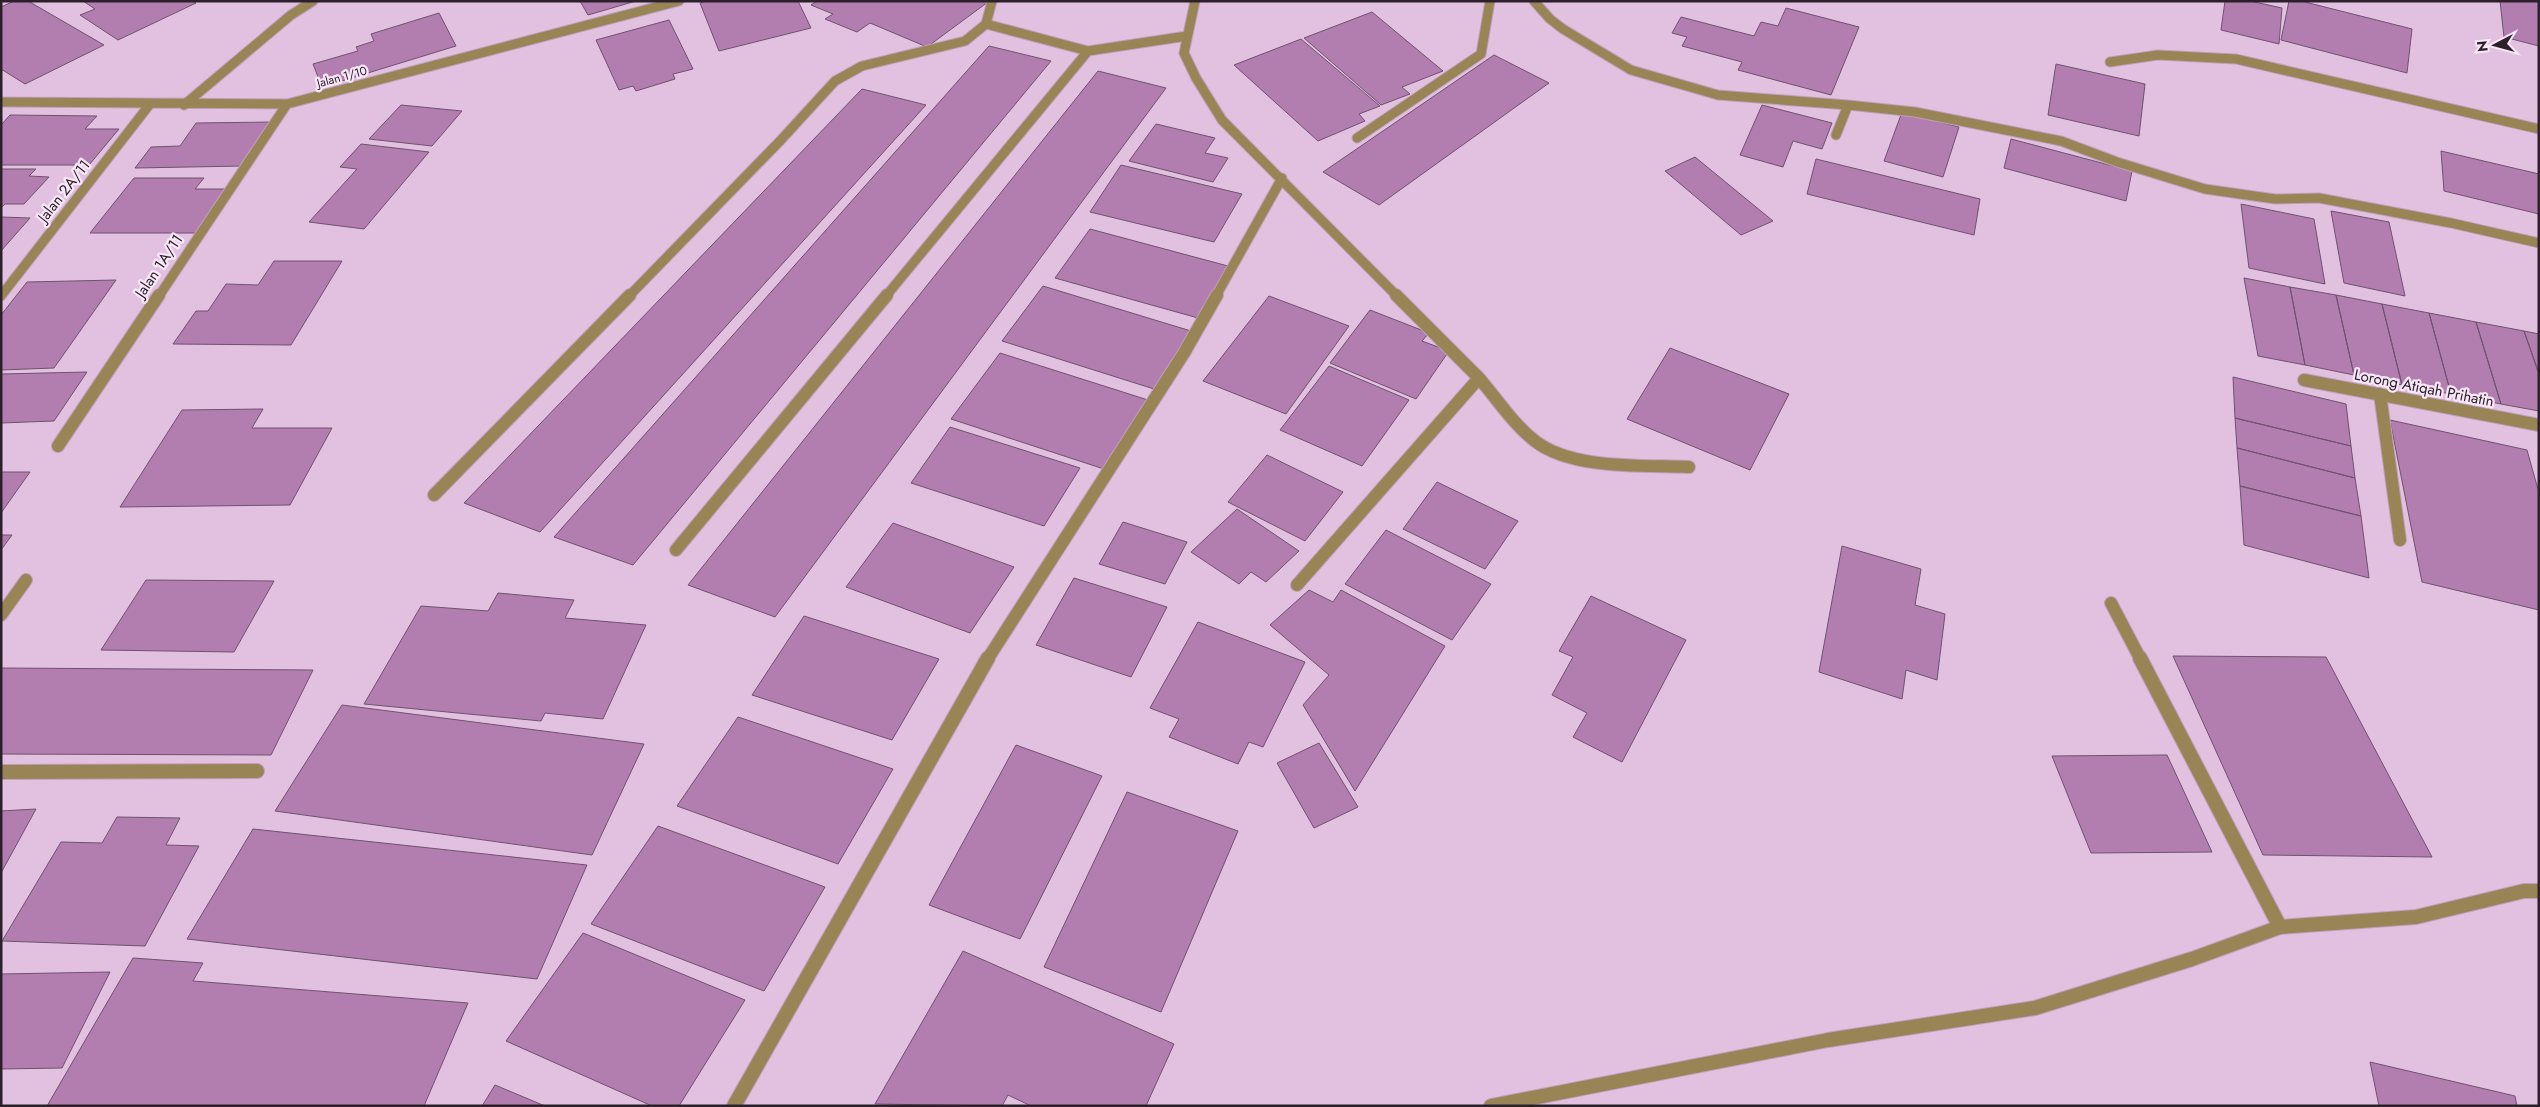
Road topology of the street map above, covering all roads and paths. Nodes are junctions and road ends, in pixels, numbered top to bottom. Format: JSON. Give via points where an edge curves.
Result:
{"nodes":[{"id":1,"x":313,"y":1,"type":"edge"},
{"id":2,"x":679,"y":1,"type":"edge"},
{"id":3,"x":992,"y":1,"type":"edge"},
{"id":4,"x":1195,"y":1,"type":"edge"},
{"id":5,"x":1490,"y":1,"type":"edge"},
{"id":6,"x":1534,"y":1,"type":"edge"},
{"id":7,"x":986,"y":24,"type":"junction"},
{"id":8,"x":1187,"y":36,"type":"junction"},
{"id":9,"x":1088,"y":51,"type":"junction"},
{"id":10,"x":2110,"y":62,"type":"dead end"},
{"id":11,"x":1,"y":102,"type":"edge"},
{"id":12,"x":150,"y":104,"type":"junction"},
{"id":13,"x":286,"y":104,"type":"junction"},
{"id":14,"x":184,"y":105,"type":"junction"},
{"id":15,"x":1848,"y":105,"type":"junction"},
{"id":16,"x":2539,"y":130,"type":"edge"},
{"id":17,"x":1836,"y":135,"type":"dead end"},
{"id":18,"x":1357,"y":138,"type":"dead end"},
{"id":19,"x":1282,"y":178,"type":"junction"},
{"id":20,"x":2539,"y":243,"type":"edge"},
{"id":21,"x":1,"y":296,"type":"edge"},
{"id":22,"x":1479,"y":378,"type":"junction"},
{"id":23,"x":2304,"y":380,"type":"dead end"},
{"id":24,"x":2380,"y":394,"type":"junction"},
{"id":25,"x":2539,"y":425,"type":"edge"},
{"id":26,"x":58,"y":446,"type":"dead end"},
{"id":27,"x":1689,"y":467,"type":"dead end"},
{"id":28,"x":434,"y":496,"type":"dead end"},
{"id":29,"x":2400,"y":540,"type":"dead end"},
{"id":30,"x":676,"y":550,"type":"dead end"},
{"id":31,"x":26,"y":580,"type":"dead end"},
{"id":32,"x":1297,"y":586,"type":"dead end"},
{"id":33,"x":2111,"y":603,"type":"dead end"},
{"id":34,"x":1,"y":615,"type":"edge"},
{"id":35,"x":1,"y":772,"type":"edge"},
{"id":36,"x":257,"y":772,"type":"dead end"},
{"id":37,"x":2539,"y":891,"type":"edge"},
{"id":38,"x":2280,"y":927,"type":"junction"},
{"id":39,"x":734,"y":1106,"type":"edge"},
{"id":40,"x":1491,"y":1106,"type":"edge"}],
"edges":[{"from":1,"to":14,"type":"street","via":[[291,15]]},
{"from":2,"to":13,"type":"street","name":"Jalan 1/10"},
{"from":3,"to":7,"type":"street"},
{"from":4,"to":8,"type":"street"},
{"from":5,"to":18,"type":"street","via":[[1481,54]]},
{"from":6,"to":15,"type":"street","via":[[1563,29],[1631,70],[1718,95]]},
{"from":7,"to":9,"type":"street"},
{"from":7,"to":28,"type":"street","via":[[965,41],[862,66],[835,81]]},
{"from":8,"to":9,"type":"street"},
{"from":8,"to":19,"type":"street","via":[[1184,53],[1187,61],[1222,120]]},
{"from":9,"to":30,"type":"street"},
{"from":10,"to":16,"type":"street","via":[[2158,55],[2236,59]]},
{"from":11,"to":12,"type":"street","name":"Jalan 1/10"},
{"from":12,"to":14,"type":"street","name":"Jalan 1/10"},
{"from":12,"to":21,"type":"street","name":"Jalan 2A/11"},
{"from":13,"to":14,"type":"street","name":"Jalan 1/10"},
{"from":13,"to":26,"type":"street","name":"Jalan 1A/11"},
{"from":15,"to":17,"type":"street"},
{"from":15,"to":20,"type":"street","via":[[1916,112],[2061,141],[2205,189],[2275,199],[2319,198]]},
{"from":19,"to":22,"type":"street"},
{"from":19,"to":39,"type":"street","via":[[1184,353],[995,646]]},
{"from":22,"to":27,"type":"street","via":[[1536,442],[1557,454],[1589,460]]},
{"from":22,"to":32,"type":"street"},
{"from":23,"to":24,"type":"street","name":"Lorong Atiqah Prihatin"},
{"from":24,"to":25,"type":"street","name":"Lorong Atiqah Prihatin"},
{"from":24,"to":29,"type":"street"},
{"from":31,"to":34,"type":"street"},
{"from":33,"to":38,"type":"street"},
{"from":35,"to":36,"type":"street"},
{"from":37,"to":38,"type":"street","via":[[2524,891],[2416,917]]},
{"from":38,"to":40,"type":"street","via":[[2192,960],[2035,1008],[1828,1040]]}]}
